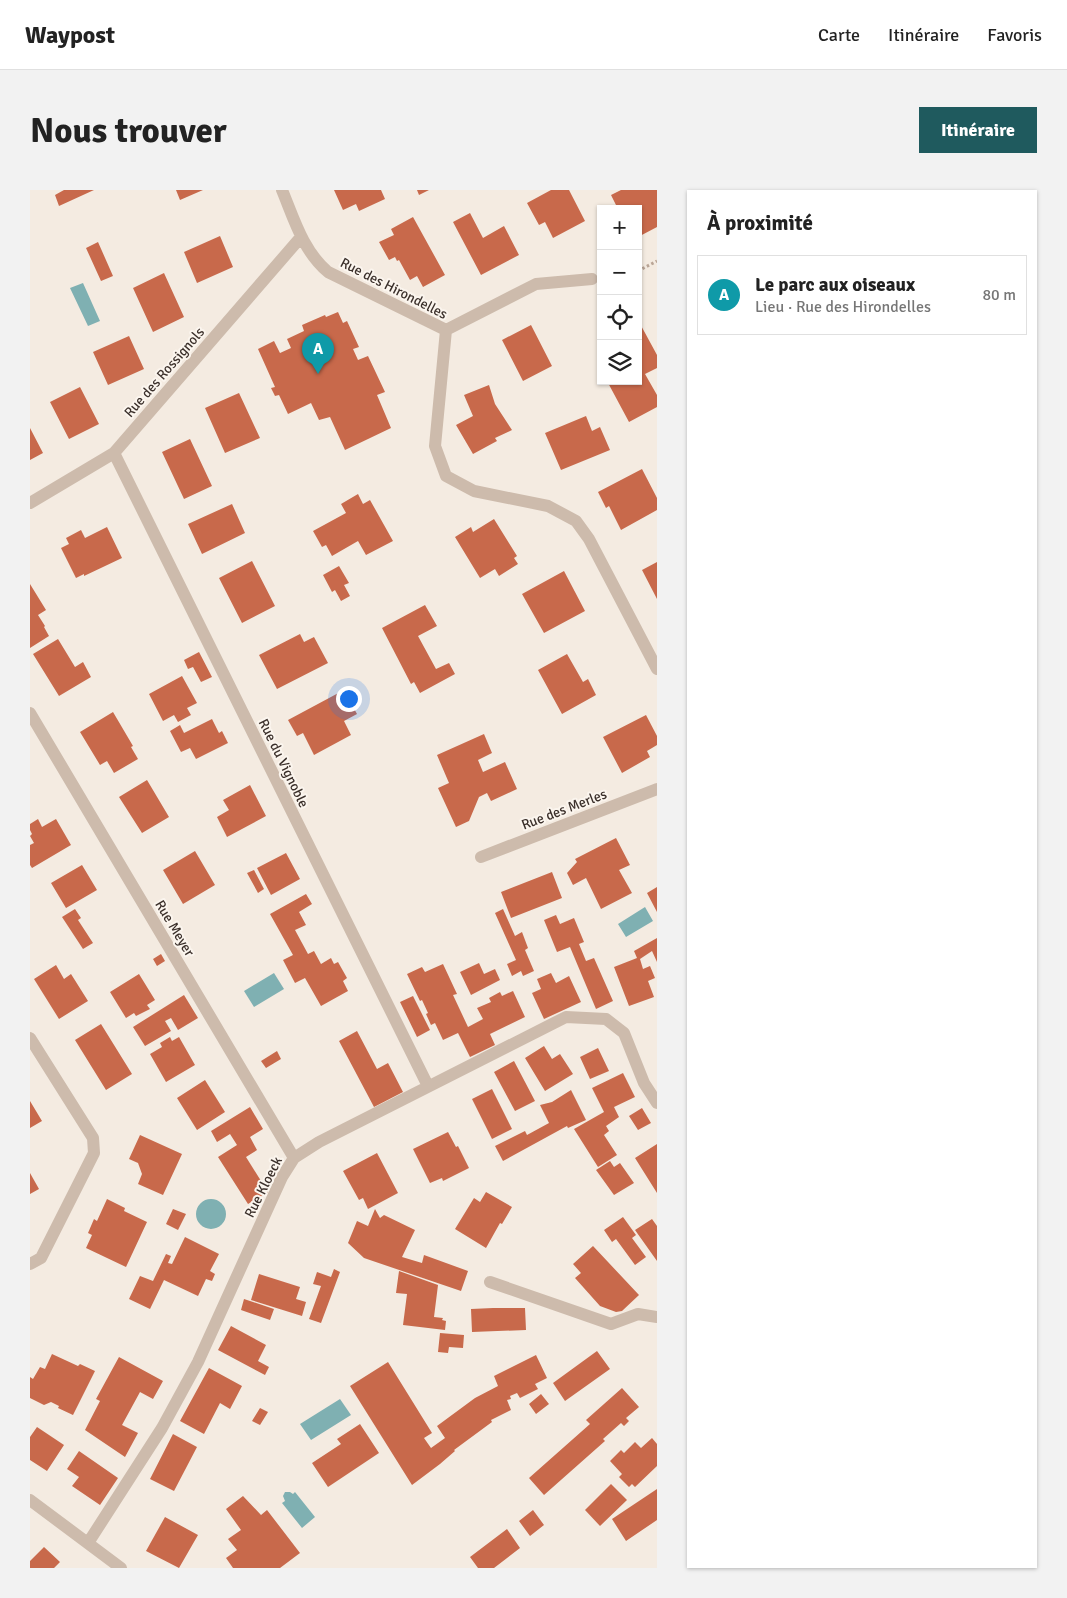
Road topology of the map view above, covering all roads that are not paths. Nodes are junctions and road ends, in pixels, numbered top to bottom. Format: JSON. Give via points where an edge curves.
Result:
{"nodes":[{"id":1,"x":282,"y":190,"type":"edge"},
{"id":2,"x":301,"y":237,"type":"junction"},
{"id":3,"x":592,"y":279,"type":"dead end"},
{"id":4,"x":446,"y":330,"type":"junction"},
{"id":5,"x":114,"y":453,"type":"junction"},
{"id":6,"x":30,"y":503,"type":"edge"},
{"id":7,"x":657,"y":669,"type":"edge"},
{"id":8,"x":30,"y":712,"type":"edge"},
{"id":9,"x":657,"y":789,"type":"edge"},
{"id":10,"x":481,"y":857,"type":"dead end"},
{"id":11,"x":30,"y":1038,"type":"edge"},
{"id":12,"x":428,"y":1086,"type":"junction"},
{"id":13,"x":657,"y":1103,"type":"edge"},
{"id":14,"x":294,"y":1158,"type":"junction"},
{"id":15,"x":30,"y":1264,"type":"edge"},
{"id":16,"x":490,"y":1282,"type":"dead end"},
{"id":17,"x":657,"y":1317,"type":"edge"},
{"id":18,"x":30,"y":1500,"type":"edge"},
{"id":19,"x":88,"y":1543,"type":"junction"},
{"id":20,"x":121,"y":1568,"type":"edge"}],
"edges":[{"from":1,"to":2,"type":"street","name":"Rue des Hirondelles"},
{"from":2,"to":4,"type":"street","name":"Rue des Hirondelles","via":[[310,254],[328,272]]},
{"from":2,"to":5,"type":"street","name":"Rue des Rossignols"},
{"from":3,"to":4,"type":"street","via":[[536,284]]},
{"from":4,"to":7,"type":"street","name":"Rue des Hirondelles","via":[[435,446],[446,476],[474,491],[548,506],[576,521]]},
{"from":5,"to":6,"type":"street","name":"Rue des Rossignols"},
{"from":5,"to":12,"type":"street","name":"Rue du Vignoble"},
{"from":8,"to":14,"type":"street","name":"Rue Meyer"},
{"from":9,"to":10,"type":"street","name":"Rue des Merles"},
{"from":11,"to":15,"type":"street","via":[[92,1138],[94,1152],[40,1258]]},
{"from":12,"to":13,"type":"street","name":"Rue Kloeck","via":[[566,1017],[606,1020],[624,1033],[644,1083]]},
{"from":12,"to":14,"type":"street","name":"Rue Kloeck"},
{"from":14,"to":19,"type":"street","name":"Rue Kloeck","via":[[282,1177],[198,1362],[162,1428]]},
{"from":16,"to":17,"type":"street","via":[[611,1324],[638,1314]]},
{"from":18,"to":19,"type":"street"},
{"from":19,"to":20,"type":"street"}]}
